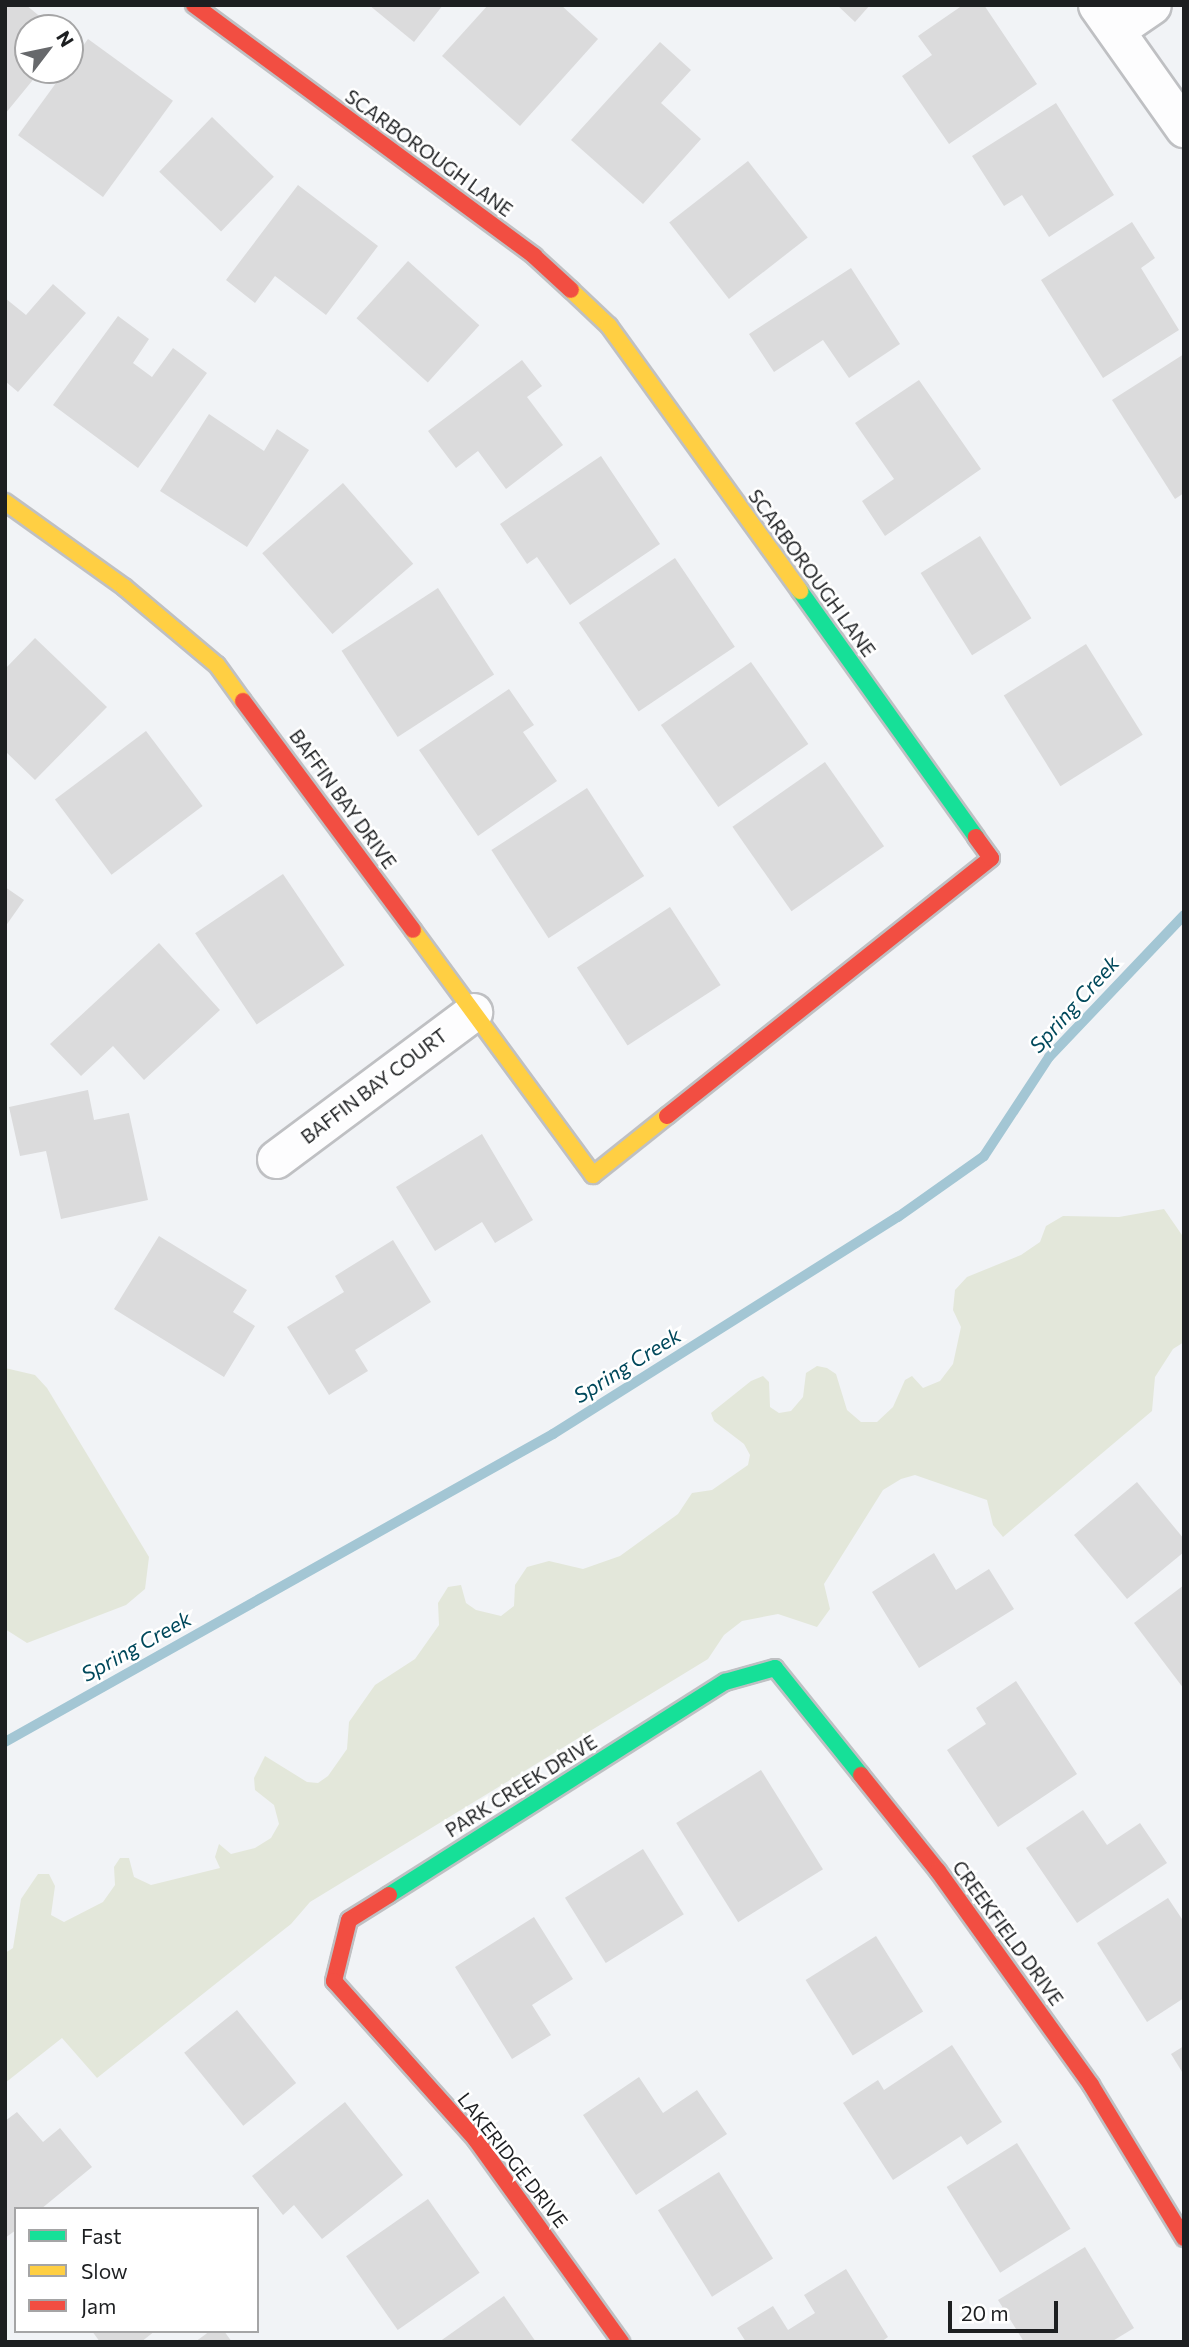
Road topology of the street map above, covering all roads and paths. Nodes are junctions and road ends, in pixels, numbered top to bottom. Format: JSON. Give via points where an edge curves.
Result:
{"nodes":[{"id":1,"x":194,"y":5,"type":"edge"},
{"id":2,"x":1152,"y":5,"type":"edge"},
{"id":3,"x":1107,"y":17,"type":"edge"},
{"id":4,"x":1184,"y":128,"type":"edge"},
{"id":5,"x":5,"y":502,"type":"edge"},
{"id":6,"x":472,"y":1012,"type":"junction"},
{"id":7,"x":276,"y":1159,"type":"dead end"},
{"id":8,"x":593,"y":1175,"type":"joint"},
{"id":9,"x":775,"y":1668,"type":"joint"},
{"id":10,"x":334,"y":1981,"type":"joint"},
{"id":11,"x":1184,"y":2238,"type":"edge"},
{"id":12,"x":621,"y":2342,"type":"edge"}],
"edges":[{"from":1,"to":8,"type":"street","name":"SCARBOROUGH LANE","via":[[534,256],[609,326],[990,858]]},
{"from":2,"to":3,"type":"street"},
{"from":3,"to":4,"type":"street"},
{"from":5,"to":6,"type":"street","name":"BAFFIN BAY DRIVE","via":[[124,587],[216,665]]},
{"from":6,"to":7,"type":"street","name":"BAFFIN BAY COURT"},
{"from":6,"to":8,"type":"street","name":"BAFFIN BAY DRIVE"},
{"from":9,"to":10,"type":"street","name":"PARK CREEK DRIVE","via":[[725,1682],[349,1920]]},
{"from":9,"to":11,"type":"street","name":"CREEKFIELD DRIVE","via":[[938,1871],[1091,2085]]},
{"from":10,"to":12,"type":"street","name":"LAKERIDGE DRIVE","via":[[476,2140]]}]}
